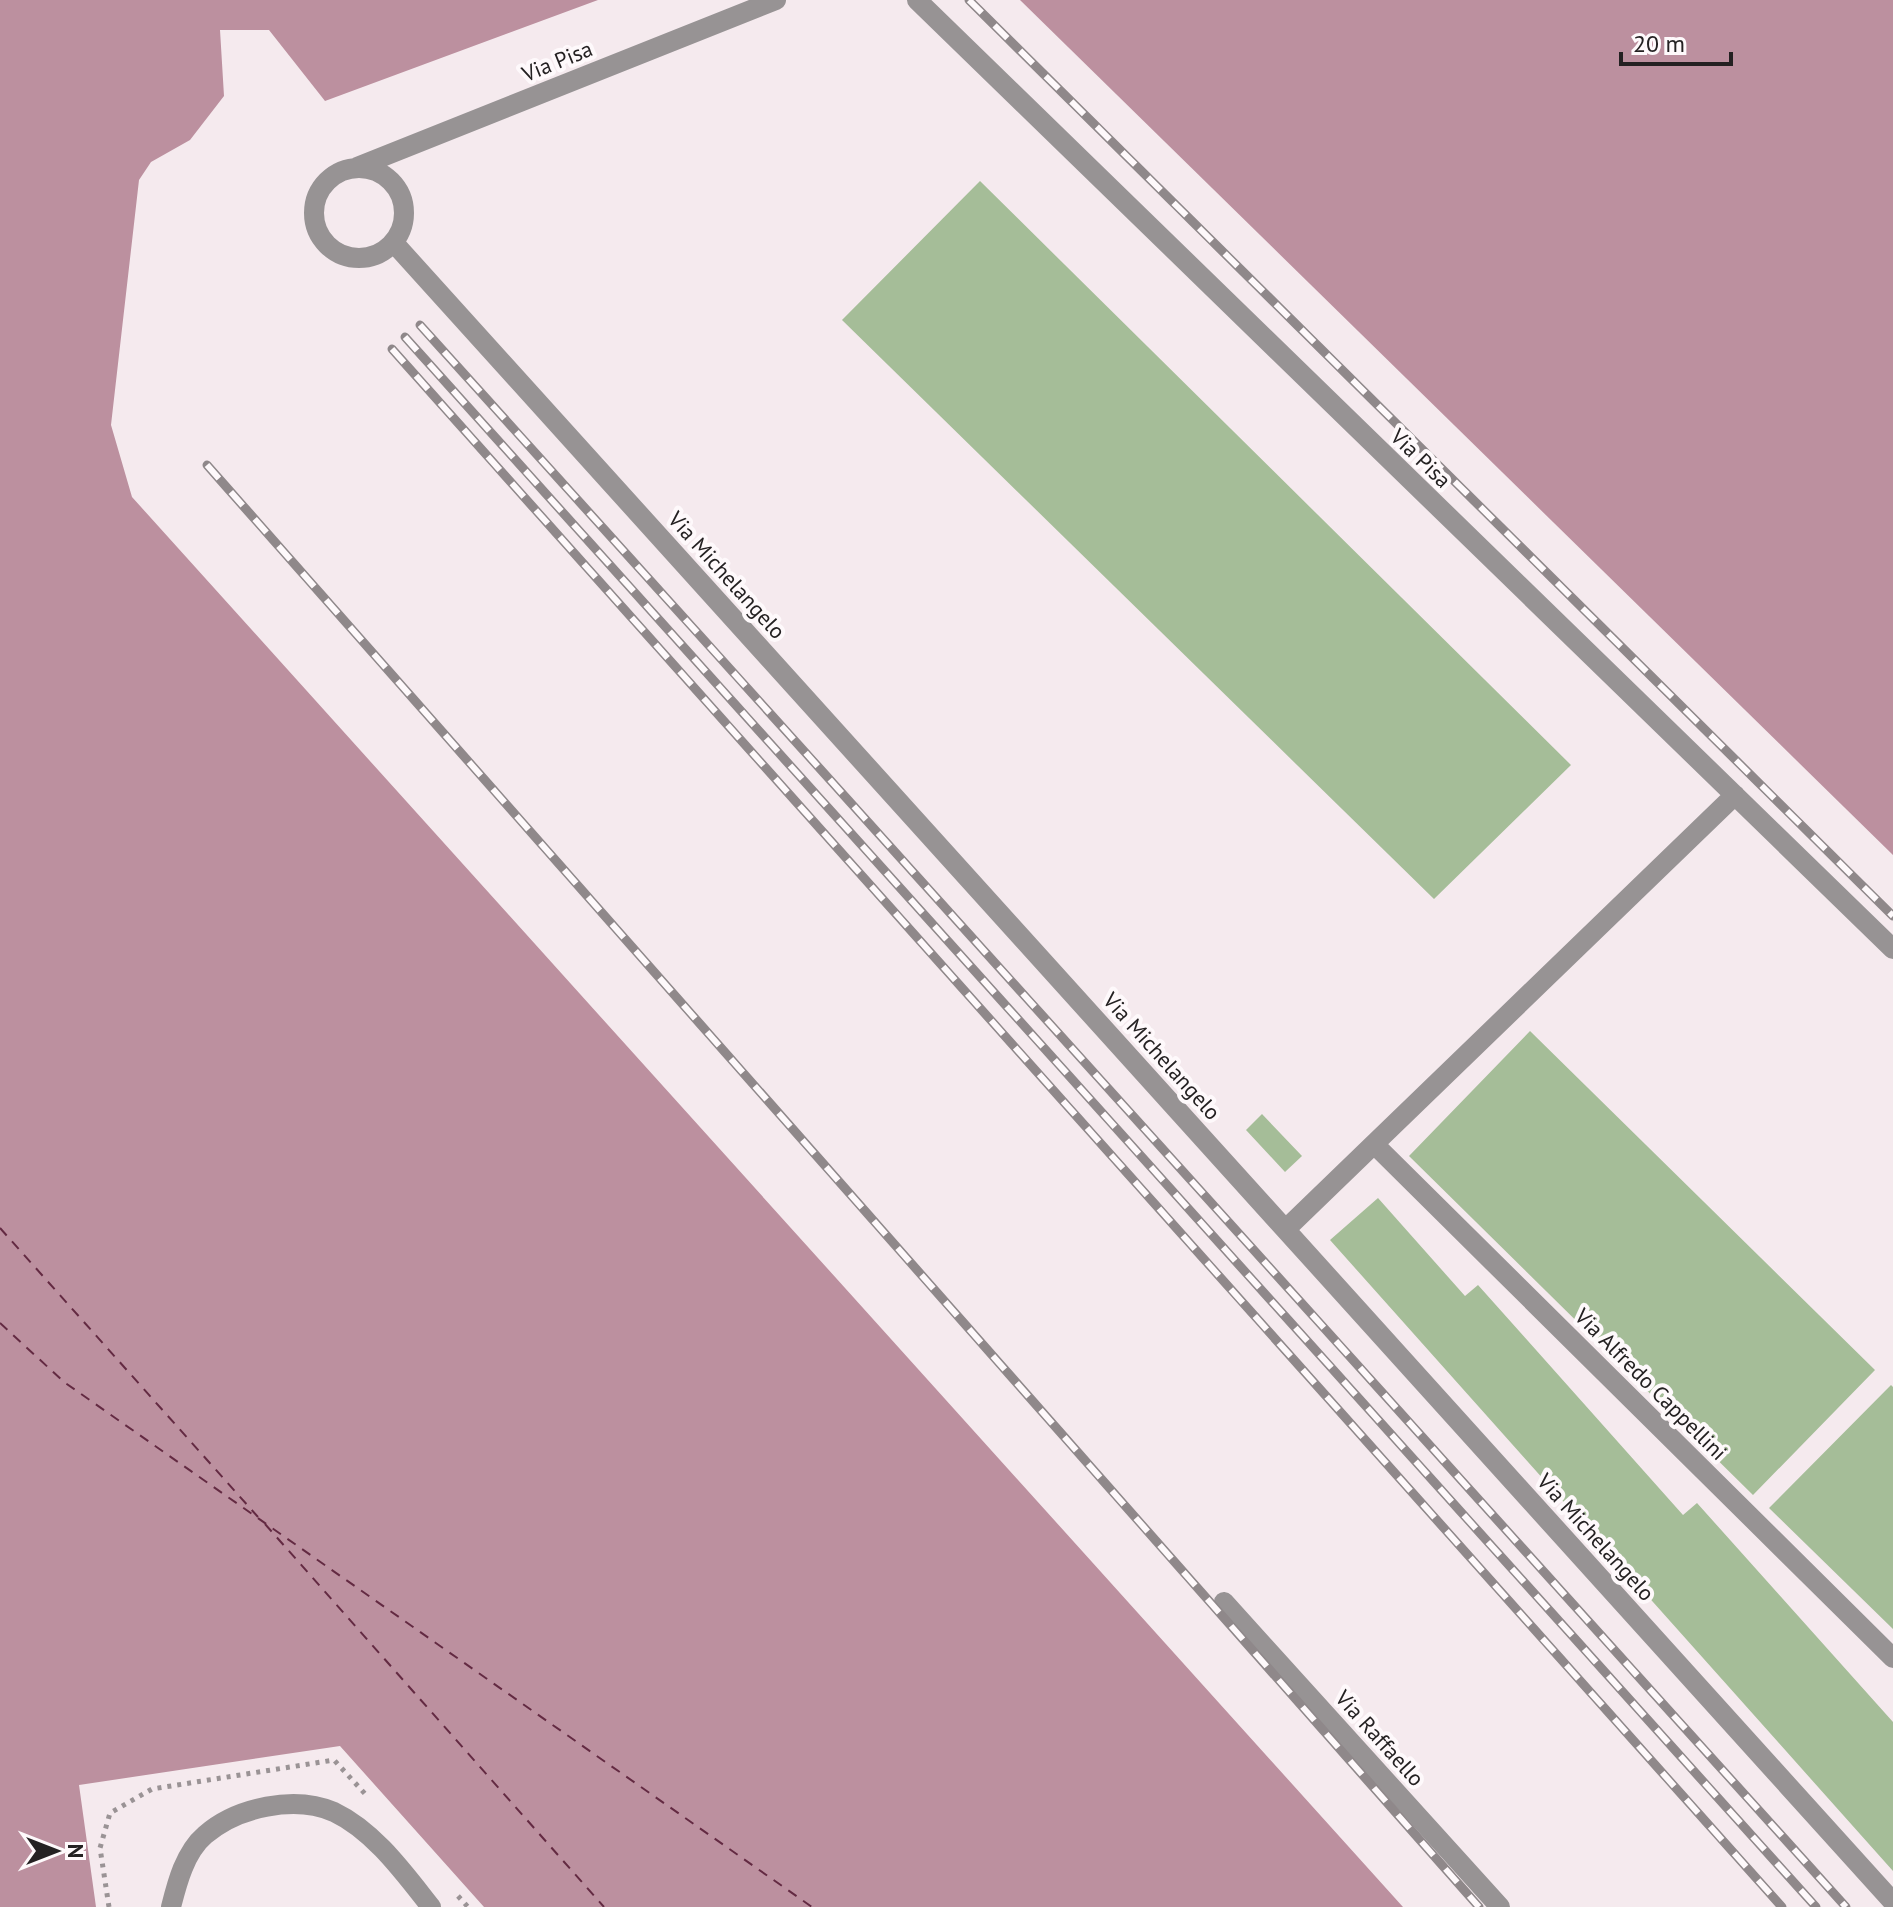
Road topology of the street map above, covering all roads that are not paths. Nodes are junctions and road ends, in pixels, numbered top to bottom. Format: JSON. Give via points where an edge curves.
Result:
{"nodes":[{"id":1,"x":776,"y":0,"type":"edge"},
{"id":2,"x":917,"y":0,"type":"edge"},
{"id":3,"x":357,"y":167,"type":"junction"},
{"id":4,"x":394,"y":243,"type":"junction"},
{"id":5,"x":1735,"y":795,"type":"junction"},
{"id":6,"x":1893,"y":949,"type":"edge"},
{"id":7,"x":1374,"y":1144,"type":"junction"},
{"id":8,"x":1286,"y":1229,"type":"junction"},
{"id":9,"x":1224,"y":1602,"type":"dead end"},
{"id":10,"x":1893,"y":1658,"type":"edge"},
{"id":11,"x":1893,"y":1902,"type":"edge"},
{"id":12,"x":171,"y":1907,"type":"edge"},
{"id":13,"x":431,"y":1907,"type":"edge"},
{"id":14,"x":1500,"y":1907,"type":"edge"}],
"edges":[{"from":1,"to":3,"type":"lane","name":"Via Pisa"},
{"from":2,"to":5,"type":"lane","name":"Via Pisa"},
{"from":3,"to":4,"type":"lane","via":[[387,177],[400,192],[405,207]]},
{"from":3,"to":4,"type":"lane","via":[[331,177],[320,189],[313,212],[320,238],[331,250],[354,259],[370,258]]},
{"from":4,"to":8,"type":"lane","name":"Via Michelangelo"},
{"from":5,"to":6,"type":"lane","name":"Via Pisa"},
{"from":5,"to":7,"type":"lane"},
{"from":7,"to":8,"type":"lane"},
{"from":7,"to":10,"type":"lane","name":"Via Alfredo Cappellini"},
{"from":8,"to":11,"type":"lane","name":"Via Michelangelo"},
{"from":9,"to":14,"type":"lane","name":"Via Raffaello"},
{"from":12,"to":13,"type":"lane","via":[[183,1868],[203,1836],[229,1820],[292,1803],[333,1812],[363,1831]]}]}
